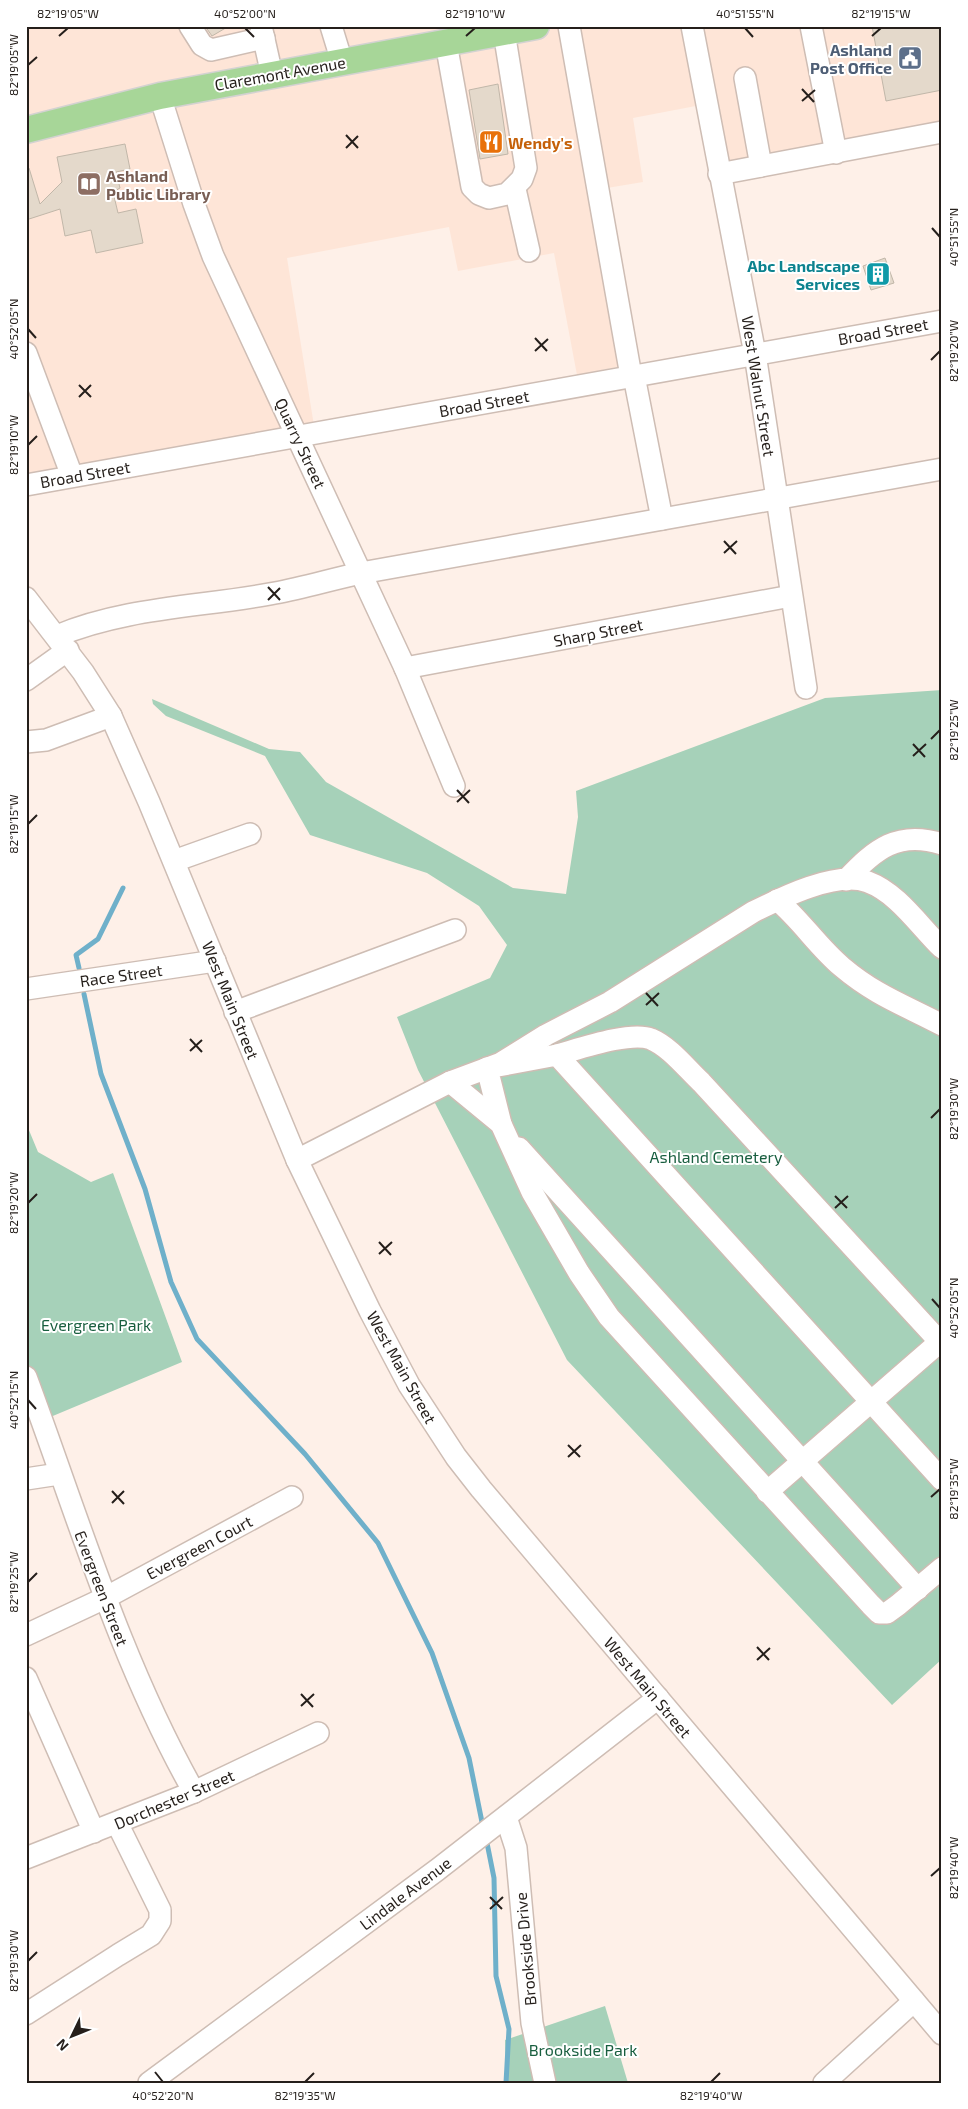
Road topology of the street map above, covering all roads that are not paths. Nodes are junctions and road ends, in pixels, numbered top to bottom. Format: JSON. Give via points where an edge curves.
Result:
{"nodes":[{"id":1,"x":190,"y":26,"type":"edge"},
{"id":2,"x":330,"y":26,"type":"edge"},
{"id":3,"x":536,"y":26,"type":"edge"},
{"id":4,"x":568,"y":26,"type":"edge"},
{"id":5,"x":692,"y":26,"type":"edge"},
{"id":6,"x":811,"y":26,"type":"edge"},
{"id":7,"x":262,"y":32,"type":"edge"},
{"id":8,"x":504,"y":32,"type":"junction"},
{"id":9,"x":446,"y":43,"type":"junction"},
{"id":10,"x":342,"y":62,"type":"junction"},
{"id":11,"x":272,"y":75,"type":"junction"},
{"id":12,"x":745,"y":78,"type":"dead end"},
{"id":13,"x":160,"y":96,"type":"junction"},
{"id":14,"x":26,"y":130,"type":"edge"},
{"id":15,"x":942,"y":132,"type":"edge"},
{"id":16,"x":836,"y":153,"type":"junction"},
{"id":17,"x":760,"y":166,"type":"junction"},
{"id":18,"x":719,"y":174,"type":"junction"},
{"id":19,"x":514,"y":189,"type":"junction"},
{"id":20,"x":529,"y":251,"type":"dead end"},
{"id":21,"x":942,"y":320,"type":"edge"},
{"id":22,"x":26,"y":353,"type":"edge"},
{"id":23,"x":755,"y":354,"type":"junction"},
{"id":24,"x":632,"y":376,"type":"junction"},
{"id":25,"x":299,"y":436,"type":"junction"},
{"id":26,"x":942,"y":470,"type":"edge"},
{"id":27,"x":72,"y":476,"type":"junction"},
{"id":28,"x":26,"y":485,"type":"edge"},
{"id":29,"x":777,"y":499,"type":"junction"},
{"id":30,"x":662,"y":520,"type":"junction"},
{"id":31,"x":361,"y":573,"type":"junction"},
{"id":32,"x":791,"y":596,"type":"junction"},
{"id":33,"x":26,"y":598,"type":"edge"},
{"id":34,"x":62,"y":643,"type":"junction"},
{"id":35,"x":405,"y":668,"type":"junction"},
{"id":36,"x":26,"y":680,"type":"edge"},
{"id":37,"x":806,"y":688,"type":"dead end"},
{"id":38,"x":111,"y":716,"type":"junction"},
{"id":39,"x":26,"y":742,"type":"edge"},
{"id":40,"x":454,"y":786,"type":"dead end"},
{"id":41,"x":250,"y":834,"type":"dead end"},
{"id":42,"x":942,"y":844,"type":"edge"},
{"id":43,"x":174,"y":861,"type":"junction"},
{"id":44,"x":846,"y":880,"type":"junction"},
{"id":45,"x":777,"y":900,"type":"junction"},
{"id":46,"x":455,"y":930,"type":"dead end"},
{"id":47,"x":942,"y":948,"type":"edge"},
{"id":48,"x":215,"y":961,"type":"junction"},
{"id":49,"x":26,"y":989,"type":"edge"},
{"id":50,"x":236,"y":1012,"type":"junction"},
{"id":51,"x":942,"y":1025,"type":"edge"},
{"id":52,"x":557,"y":1055,"type":"junction"},
{"id":53,"x":487,"y":1068,"type":"junction"},
{"id":54,"x":450,"y":1082,"type":"junction"},
{"id":55,"x":503,"y":1129,"type":"junction"},
{"id":56,"x":297,"y":1160,"type":"junction"},
{"id":57,"x":941,"y":1341,"type":"edge"},
{"id":58,"x":26,"y":1377,"type":"edge"},
{"id":59,"x":871,"y":1400,"type":"junction"},
{"id":60,"x":31,"y":1405,"type":"edge"},
{"id":61,"x":802,"y":1461,"type":"junction"},
{"id":62,"x":59,"y":1474,"type":"junction"},
{"id":63,"x":26,"y":1479,"type":"edge"},
{"id":64,"x":942,"y":1480,"type":"edge"},
{"id":65,"x":767,"y":1492,"type":"junction"},
{"id":66,"x":292,"y":1497,"type":"dead end"},
{"id":67,"x":942,"y":1568,"type":"edge"},
{"id":68,"x":918,"y":1588,"type":"junction"},
{"id":69,"x":105,"y":1598,"type":"junction"},
{"id":70,"x":26,"y":1634,"type":"edge"},
{"id":71,"x":26,"y":1678,"type":"edge"},
{"id":72,"x":658,"y":1698,"type":"junction"},
{"id":73,"x":318,"y":1733,"type":"dead end"},
{"id":74,"x":194,"y":1792,"type":"junction"},
{"id":75,"x":502,"y":1819,"type":"junction"},
{"id":76,"x":117,"y":1823,"type":"junction"},
{"id":77,"x":94,"y":1832,"type":"junction"},
{"id":78,"x":26,"y":1858,"type":"edge"},
{"id":79,"x":914,"y":2001,"type":"junction"},
{"id":80,"x":26,"y":2014,"type":"edge"},
{"id":81,"x":942,"y":2034,"type":"edge"},
{"id":82,"x":149,"y":2083,"type":"edge"},
{"id":83,"x":545,"y":2083,"type":"edge"},
{"id":84,"x":824,"y":2083,"type":"edge"}],
"edges":[{"from":1,"to":7,"type":"street","via":[[202,45],[211,50]]},
{"from":2,"to":10,"type":"street"},
{"from":3,"to":8,"type":"main road","name":"Claremont Avenue"},
{"from":4,"to":24,"type":"street"},
{"from":5,"to":18,"type":"street","name":"West Walnut Street"},
{"from":6,"to":16,"type":"street"},
{"from":7,"to":11,"type":"street"},
{"from":8,"to":9,"type":"main road","name":"Claremont Avenue"},
{"from":8,"to":19,"type":"street","via":[[526,168]]},
{"from":9,"to":10,"type":"main road","name":"Claremont Avenue"},
{"from":9,"to":19,"type":"street","via":[[472,187],[489,198]]},
{"from":10,"to":11,"type":"main road","name":"Claremont Avenue"},
{"from":11,"to":13,"type":"main road","name":"Claremont Avenue"},
{"from":12,"to":17,"type":"street"},
{"from":13,"to":14,"type":"main road","name":"Claremont Avenue"},
{"from":13,"to":25,"type":"street","name":"Quarry Street","via":[[213,256]]},
{"from":15,"to":16,"type":"street"},
{"from":16,"to":17,"type":"street"},
{"from":17,"to":18,"type":"street"},
{"from":18,"to":23,"type":"street","name":"West Walnut Street"},
{"from":19,"to":20,"type":"street"},
{"from":21,"to":23,"type":"street","name":"Broad Street"},
{"from":22,"to":27,"type":"street"},
{"from":23,"to":24,"type":"street","name":"Broad Street"},
{"from":23,"to":29,"type":"street","name":"West Walnut Street"},
{"from":24,"to":25,"type":"street","name":"Broad Street"},
{"from":24,"to":30,"type":"street"},
{"from":25,"to":27,"type":"street","name":"Broad Street"},
{"from":25,"to":31,"type":"street","name":"Quarry Street"},
{"from":26,"to":29,"type":"street"},
{"from":27,"to":28,"type":"street","name":"Broad Street"},
{"from":29,"to":30,"type":"street"},
{"from":29,"to":32,"type":"street","name":"West Walnut Street"},
{"from":30,"to":31,"type":"street"},
{"from":31,"to":34,"type":"street","via":[[275,593],[116,617],[87,624]]},
{"from":31,"to":35,"type":"street","name":"Quarry Street"},
{"from":32,"to":35,"type":"street","name":"Sharp Street"},
{"from":32,"to":37,"type":"street","name":"West Walnut Street"},
{"from":33,"to":34,"type":"street","name":"West Main Street"},
{"from":34,"to":36,"type":"street"},
{"from":34,"to":38,"type":"street","name":"West Main Street"},
{"from":35,"to":40,"type":"street","name":"Quarry Street"},
{"from":38,"to":39,"type":"street","via":[[46,740]]},
{"from":38,"to":43,"type":"street","name":"West Main Street"},
{"from":41,"to":43,"type":"street"},
{"from":42,"to":44,"type":"street","via":[[897,840],[864,861]]},
{"from":43,"to":48,"type":"street","name":"West Main Street"},
{"from":44,"to":45,"type":"street","via":[[836,880]]},
{"from":44,"to":47,"type":"street","via":[[870,882],[884,891]]},
{"from":45,"to":51,"type":"street","via":[[824,950],[856,978],[890,1000]]},
{"from":45,"to":53,"type":"street","via":[[732,924],[610,1002]]},
{"from":46,"to":50,"type":"street"},
{"from":48,"to":49,"type":"street","name":"Race Street"},
{"from":48,"to":50,"type":"street","name":"West Main Street"},
{"from":50,"to":56,"type":"street","name":"West Main Street"},
{"from":52,"to":53,"type":"street"},
{"from":52,"to":57,"type":"street","via":[[630,1038],[649,1038],[660,1044],[700,1082]]},
{"from":52,"to":59,"type":"street"},
{"from":53,"to":54,"type":"street"},
{"from":53,"to":55,"type":"street"},
{"from":54,"to":55,"type":"street"},
{"from":54,"to":56,"type":"street"},
{"from":55,"to":61,"type":"street"},
{"from":55,"to":65,"type":"street","via":[[532,1192],[598,1304]]},
{"from":56,"to":72,"type":"street","name":"West Main Street","via":[[370,1311],[431,1420],[482,1490]]},
{"from":57,"to":59,"type":"street"},
{"from":58,"to":60,"type":"street","name":"Evergreen Street"},
{"from":59,"to":61,"type":"street"},
{"from":59,"to":64,"type":"street"},
{"from":60,"to":62,"type":"street","name":"Evergreen Street"},
{"from":61,"to":65,"type":"street"},
{"from":61,"to":68,"type":"street"},
{"from":62,"to":63,"type":"street"},
{"from":62,"to":69,"type":"street","name":"Evergreen Street"},
{"from":65,"to":68,"type":"street","via":[[879,1613],[890,1611]]},
{"from":66,"to":69,"type":"street","name":"Evergreen Court"},
{"from":67,"to":68,"type":"street"},
{"from":69,"to":70,"type":"street","name":"Evergreen Court"},
{"from":69,"to":74,"type":"street","name":"Evergreen Street","via":[[149,1704]]},
{"from":71,"to":77,"type":"street"},
{"from":72,"to":75,"type":"street","name":"Lindale Avenue"},
{"from":72,"to":79,"type":"street","name":"West Main Street"},
{"from":73,"to":74,"type":"street","name":"Dorchester Street"},
{"from":74,"to":76,"type":"street","name":"Dorchester Street"},
{"from":75,"to":82,"type":"street","name":"Lindale Avenue"},
{"from":75,"to":83,"type":"street","name":"Brookside Drive","via":[[516,1848],[532,2023]]},
{"from":76,"to":77,"type":"street","name":"Dorchester Street"},
{"from":76,"to":80,"type":"street","via":[[160,1910],[156,1930]]},
{"from":77,"to":78,"type":"street","name":"Dorchester Street"},
{"from":79,"to":81,"type":"street","name":"West Main Street"},
{"from":79,"to":84,"type":"street"}]}
